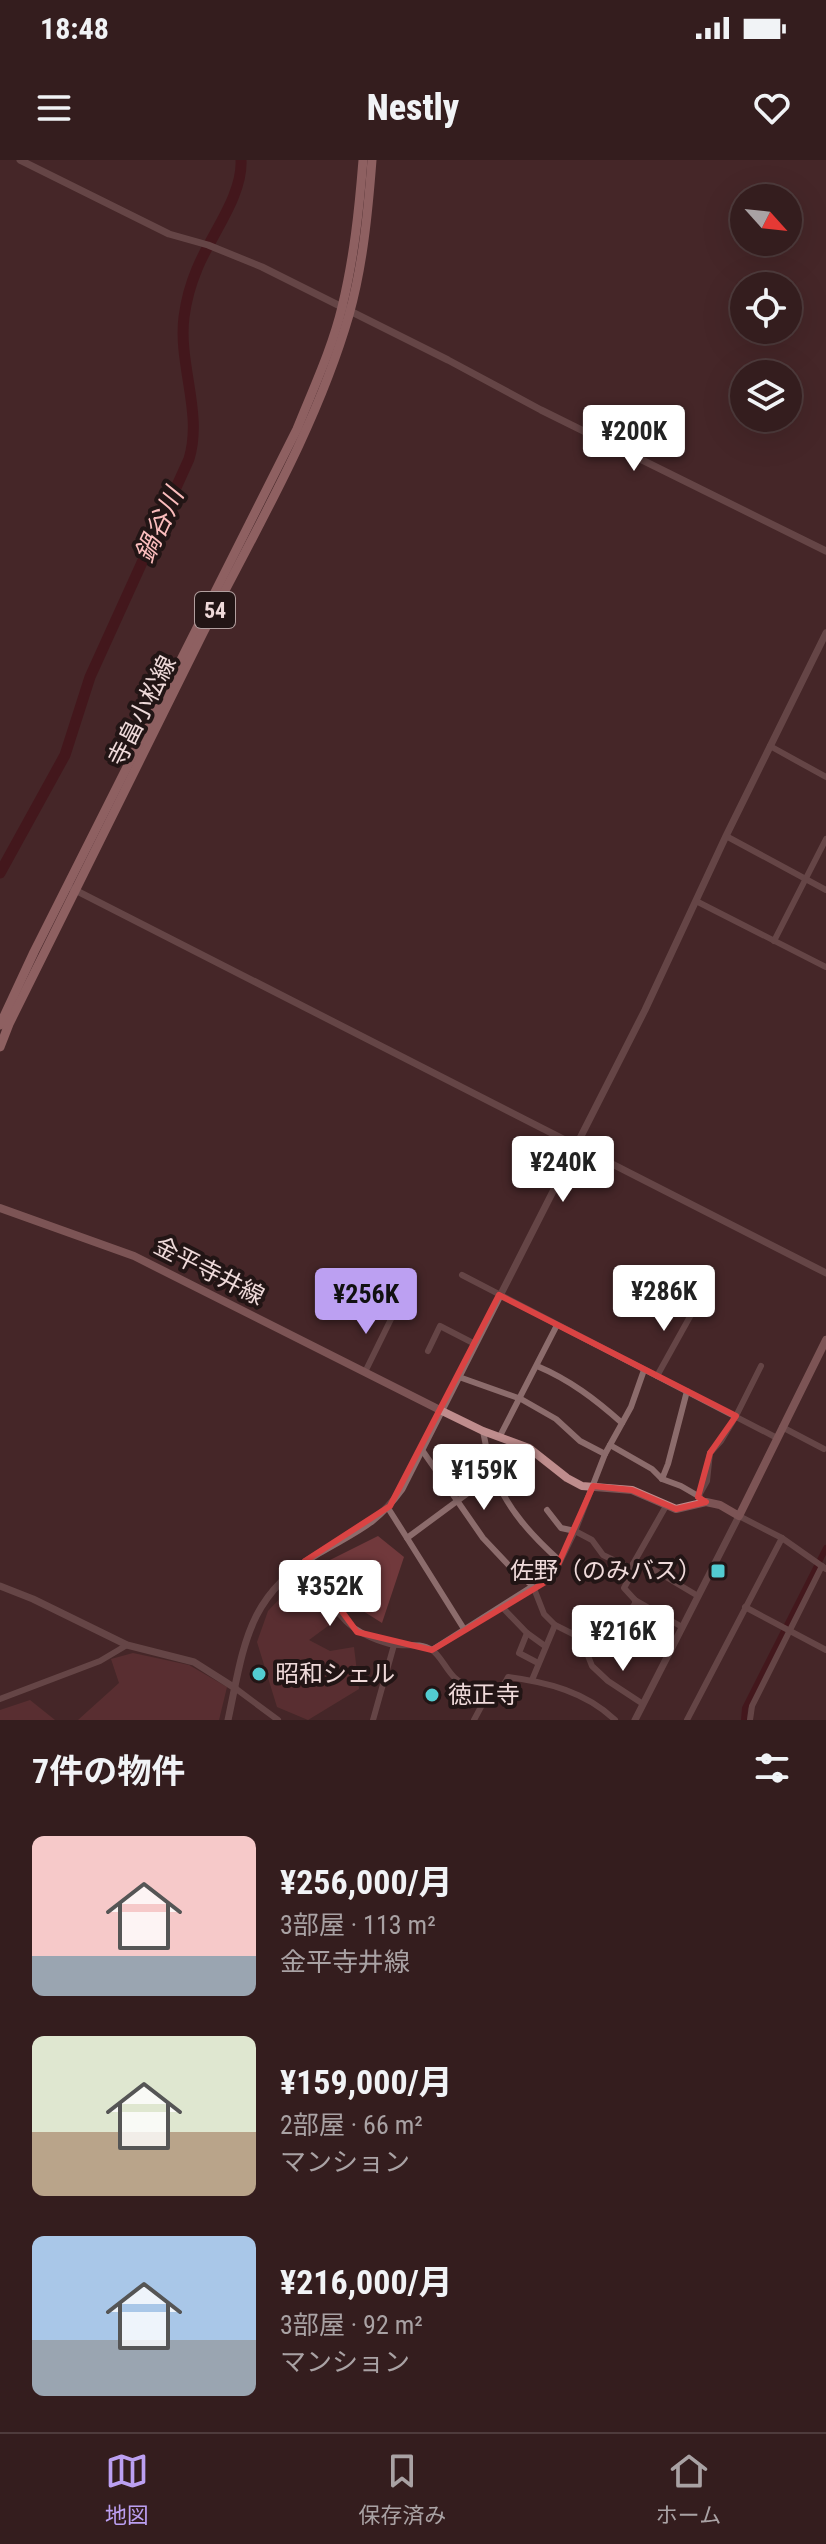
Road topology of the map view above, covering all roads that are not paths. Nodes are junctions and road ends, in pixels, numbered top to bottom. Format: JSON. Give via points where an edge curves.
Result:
{"nodes":[{"id":1,"x":20,"y":160,"type":"edge"},
{"id":2,"x":363,"y":160,"type":"edge"},
{"id":3,"x":372,"y":160,"type":"edge"},
{"id":4,"x":346,"y":310,"type":"junction"},
{"id":5,"x":826,"y":551,"type":"edge"},
{"id":6,"x":826,"y":633,"type":"edge"},
{"id":7,"x":770,"y":746,"type":"junction"},
{"id":8,"x":826,"y":777,"type":"edge"},
{"id":9,"x":726,"y":836,"type":"junction"},
{"id":10,"x":826,"y":839,"type":"edge"},
{"id":11,"x":818,"y":854,"type":"junction"},
{"id":12,"x":826,"y":858,"type":"edge"},
{"id":13,"x":806,"y":879,"type":"junction"},
{"id":14,"x":71,"y":888,"type":"junction"},
{"id":15,"x":826,"y":890,"type":"edge"},
{"id":16,"x":696,"y":901,"type":"junction"},
{"id":17,"x":774,"y":941,"type":"junction"},
{"id":18,"x":826,"y":967,"type":"edge"},
{"id":19,"x":0,"y":1025,"type":"edge"},
{"id":20,"x":0,"y":1047,"type":"edge"},
{"id":21,"x":575,"y":1145,"type":"junction"},
{"id":22,"x":0,"y":1208,"type":"edge"},
{"id":23,"x":826,"y":1273,"type":"edge"},
{"id":24,"x":462,"y":1275,"type":"dead end"},
{"id":25,"x":499,"y":1295,"type":"junction"},
{"id":26,"x":697,"y":1304,"type":"dead end"},
{"id":27,"x":394,"y":1313,"type":"dead end"},
{"id":28,"x":557,"y":1325,"type":"junction"},
{"id":29,"x":826,"y":1340,"type":"edge"},
{"id":30,"x":475,"y":1344,"type":"junction"},
{"id":31,"x":428,"y":1351,"type":"dead end"},
{"id":32,"x":537,"y":1366,"type":"junction"},
{"id":33,"x":761,"y":1366,"type":"dead end"},
{"id":34,"x":644,"y":1370,"type":"junction"},
{"id":35,"x":365,"y":1372,"type":"junction"},
{"id":36,"x":657,"y":1376,"type":"junction"},
{"id":37,"x":459,"y":1377,"type":"junction"},
{"id":38,"x":687,"y":1391,"type":"junction"},
{"id":39,"x":521,"y":1399,"type":"junction"},
{"id":40,"x":442,"y":1411,"type":"junction"},
{"id":41,"x":736,"y":1416,"type":"junction"},
{"id":42,"x":622,"y":1423,"type":"junction"},
{"id":43,"x":782,"y":1427,"type":"junction"},
{"id":44,"x":483,"y":1431,"type":"junction"},
{"id":45,"x":500,"y":1436,"type":"junction"},
{"id":46,"x":777,"y":1438,"type":"junction"},
{"id":47,"x":610,"y":1445,"type":"junction"},
{"id":48,"x":529,"y":1448,"type":"junction"},
{"id":49,"x":824,"y":1449,"type":"dead end"},
{"id":50,"x":422,"y":1450,"type":"junction"},
{"id":51,"x":605,"y":1454,"type":"junction"},
{"id":52,"x":493,"y":1473,"type":"junction"},
{"id":53,"x":662,"y":1479,"type":"junction"},
{"id":54,"x":593,"y":1486,"type":"junction"},
{"id":55,"x":702,"y":1499,"type":"junction"},
{"id":56,"x":459,"y":1500,"type":"junction"},
{"id":57,"x":666,"y":1506,"type":"junction"},
{"id":58,"x":388,"y":1508,"type":"junction"},
{"id":59,"x":547,"y":1510,"type":"dead end"},
{"id":60,"x":739,"y":1516,"type":"junction"},
{"id":61,"x":575,"y":1531,"type":"junction"},
{"id":62,"x":407,"y":1538,"type":"junction"},
{"id":63,"x":782,"y":1538,"type":"junction"},
{"id":64,"x":305,"y":1561,"type":"junction"},
{"id":65,"x":560,"y":1561,"type":"junction"},
{"id":66,"x":821,"y":1566,"type":"edge"},
{"id":67,"x":634,"y":1567,"type":"junction"},
{"id":68,"x":0,"y":1586,"type":"edge"},
{"id":69,"x":533,"y":1586,"type":"junction"},
{"id":70,"x":698,"y":1596,"type":"junction"},
{"id":71,"x":635,"y":1600,"type":"junction"},
{"id":72,"x":502,"y":1607,"type":"junction"},
{"id":73,"x":745,"y":1607,"type":"junction"},
{"id":74,"x":555,"y":1625,"type":"junction"},
{"id":75,"x":682,"y":1627,"type":"junction"},
{"id":76,"x":464,"y":1629,"type":"junction"},
{"id":77,"x":787,"y":1630,"type":"junction"},
{"id":78,"x":527,"y":1633,"type":"junction"},
{"id":79,"x":127,"y":1645,"type":"junction"},
{"id":80,"x":394,"y":1645,"type":"junction"},
{"id":81,"x":545,"y":1646,"type":"junction"},
{"id":82,"x":432,"y":1650,"type":"junction"},
{"id":83,"x":826,"y":1650,"type":"edge"},
{"id":84,"x":588,"y":1654,"type":"junction"},
{"id":85,"x":538,"y":1663,"type":"junction"},
{"id":86,"x":532,"y":1680,"type":"junction"},
{"id":87,"x":235,"y":1688,"type":"junction"},
{"id":88,"x":490,"y":1690,"type":"junction"},
{"id":89,"x":0,"y":1699,"type":"edge"},
{"id":90,"x":643,"y":1704,"type":"junction"},
{"id":91,"x":228,"y":1720,"type":"edge"},
{"id":92,"x":278,"y":1720,"type":"edge"},
{"id":93,"x":373,"y":1720,"type":"edge"},
{"id":94,"x":474,"y":1720,"type":"edge"},
{"id":95,"x":615,"y":1720,"type":"edge"},
{"id":96,"x":635,"y":1720,"type":"edge"},
{"id":97,"x":687,"y":1720,"type":"edge"},
{"id":98,"x":750,"y":1720,"type":"edge"}],
"edges":[{"from":1,"to":4,"type":"street","via":[[169,234],[262,267]]},
{"from":2,"to":4,"type":"main road","name":"寺畠小松線","number":"54"},
{"from":3,"to":4,"type":"main road","name":"寺畠小松線","number":"54","via":[[366,228]]},
{"from":4,"to":5,"type":"street"},
{"from":4,"to":14,"type":"main road","name":"寺畠小松線","number":"54","via":[[340,344],[304,432]]},
{"from":6,"to":7,"type":"street"},
{"from":7,"to":8,"type":"street"},
{"from":7,"to":9,"type":"street"},
{"from":9,"to":13,"type":"street"},
{"from":9,"to":16,"type":"street"},
{"from":10,"to":11,"type":"street"},
{"from":11,"to":12,"type":"street"},
{"from":11,"to":13,"type":"street"},
{"from":13,"to":15,"type":"street"},
{"from":13,"to":17,"type":"street"},
{"from":14,"to":19,"type":"main road","name":"寺畠小松線","number":"54"},
{"from":14,"to":20,"type":"main road","name":"寺畠小松線","number":"54"},
{"from":14,"to":21,"type":"street"},
{"from":16,"to":17,"type":"street"},
{"from":16,"to":21,"type":"street"},
{"from":17,"to":18,"type":"street"},
{"from":21,"to":23,"type":"street"},
{"from":21,"to":25,"type":"street"},
{"from":22,"to":35,"type":"main road","name":"金平寺井線","via":[[134,1256]]},
{"from":24,"to":25,"type":"street"},
{"from":25,"to":28,"type":"street"},
{"from":25,"to":30,"type":"street"},
{"from":26,"to":36,"type":"street"},
{"from":27,"to":35,"type":"street"},
{"from":28,"to":32,"type":"street"},
{"from":28,"to":34,"type":"street"},
{"from":29,"to":43,"type":"main road"},
{"from":30,"to":31,"type":"street","via":[[440,1326]]},
{"from":30,"to":37,"type":"street"},
{"from":32,"to":39,"type":"street"},
{"from":32,"to":42,"type":"street","via":[[575,1385]]},
{"from":33,"to":41,"type":"street"},
{"from":34,"to":36,"type":"street"},
{"from":34,"to":42,"type":"street"},
{"from":35,"to":40,"type":"main road","name":"金平寺井線"},
{"from":36,"to":38,"type":"street"},
{"from":37,"to":39,"type":"street"},
{"from":37,"to":40,"type":"street"},
{"from":38,"to":41,"type":"street"},
{"from":38,"to":53,"type":"street"},
{"from":39,"to":45,"type":"street"},
{"from":39,"to":51,"type":"street"},
{"from":40,"to":44,"type":"main road","name":"金平寺井線"},
{"from":40,"to":50,"type":"street"},
{"from":41,"to":46,"type":"street"},
{"from":41,"to":55,"type":"street","via":[[710,1453]]},
{"from":42,"to":47,"type":"street"},
{"from":43,"to":46,"type":"main road"},
{"from":43,"to":49,"type":"street"},
{"from":44,"to":45,"type":"main road","name":"金平寺井線"},
{"from":44,"to":52,"type":"street"},
{"from":45,"to":48,"type":"main road","name":"金平寺井線"},
{"from":46,"to":60,"type":"main road"},
{"from":47,"to":51,"type":"street"},
{"from":47,"to":53,"type":"street"},
{"from":48,"to":52,"type":"street"},
{"from":48,"to":54,"type":"main road","name":"金平寺井線","via":[[567,1478]]},
{"from":50,"to":56,"type":"street"},
{"from":50,"to":58,"type":"street"},
{"from":51,"to":54,"type":"street"},
{"from":52,"to":56,"type":"street"},
{"from":52,"to":65,"type":"street","via":[[513,1513]]},
{"from":53,"to":55,"type":"street"},
{"from":54,"to":57,"type":"main road","name":"金平寺井線","via":[[632,1490]]},
{"from":54,"to":61,"type":"street"},
{"from":55,"to":57,"type":"main road","name":"金平寺井線","via":[[676,1509]]},
{"from":55,"to":60,"type":"main road","name":"金平寺井線"},
{"from":56,"to":62,"type":"street"},
{"from":56,"to":69,"type":"street","via":[[483,1538]]},
{"from":57,"to":67,"type":"street"},
{"from":58,"to":62,"type":"street"},
{"from":58,"to":64,"type":"street"},
{"from":59,"to":61,"type":"street","via":[[561,1528]]},
{"from":60,"to":63,"type":"street"},
{"from":60,"to":70,"type":"street"},
{"from":61,"to":65,"type":"street"},
{"from":61,"to":67,"type":"street","via":[[592,1540],[603,1555]]},
{"from":62,"to":76,"type":"street"},
{"from":63,"to":66,"type":"street"},
{"from":63,"to":73,"type":"street"},
{"from":64,"to":80,"type":"street","via":[[342,1619],[357,1632]]},
{"from":64,"to":87,"type":"street","via":[[272,1589],[256,1614]]},
{"from":65,"to":69,"type":"street","via":[[552,1578]]},
{"from":66,"to":77,"type":"street"},
{"from":67,"to":70,"type":"street","via":[[651,1568]]},
{"from":67,"to":71,"type":"street","via":[[624,1588]]},
{"from":68,"to":79,"type":"street"},
{"from":69,"to":72,"type":"street"},
{"from":69,"to":74,"type":"street","via":[[544,1614]]},
{"from":70,"to":75,"type":"street"},
{"from":71,"to":75,"type":"street"},
{"from":71,"to":84,"type":"street"},
{"from":72,"to":76,"type":"street"},
{"from":72,"to":78,"type":"street"},
{"from":73,"to":77,"type":"street"},
{"from":73,"to":97,"type":"street"},
{"from":74,"to":81,"type":"street"},
{"from":74,"to":84,"type":"street","via":[[581,1638]]},
{"from":75,"to":90,"type":"street"},
{"from":76,"to":82,"type":"street"},
{"from":77,"to":83,"type":"street"},
{"from":77,"to":98,"type":"street"},
{"from":78,"to":81,"type":"street"},
{"from":78,"to":85,"type":"street","via":[[519,1653]]},
{"from":79,"to":87,"type":"street","via":[[194,1662]]},
{"from":79,"to":89,"type":"street","via":[[100,1661]]},
{"from":80,"to":82,"type":"street","via":[[413,1643]]},
{"from":80,"to":93,"type":"street"},
{"from":81,"to":85,"type":"street"},
{"from":82,"to":88,"type":"street","via":[[468,1687]]},
{"from":84,"to":90,"type":"street","via":[[599,1673]]},
{"from":85,"to":86,"type":"street"},
{"from":86,"to":88,"type":"street","via":[[508,1677],[501,1687]]},
{"from":86,"to":95,"type":"street","via":[[584,1697]]},
{"from":87,"to":91,"type":"street"},
{"from":87,"to":92,"type":"street"},
{"from":88,"to":94,"type":"street"},
{"from":90,"to":96,"type":"street"}]}
